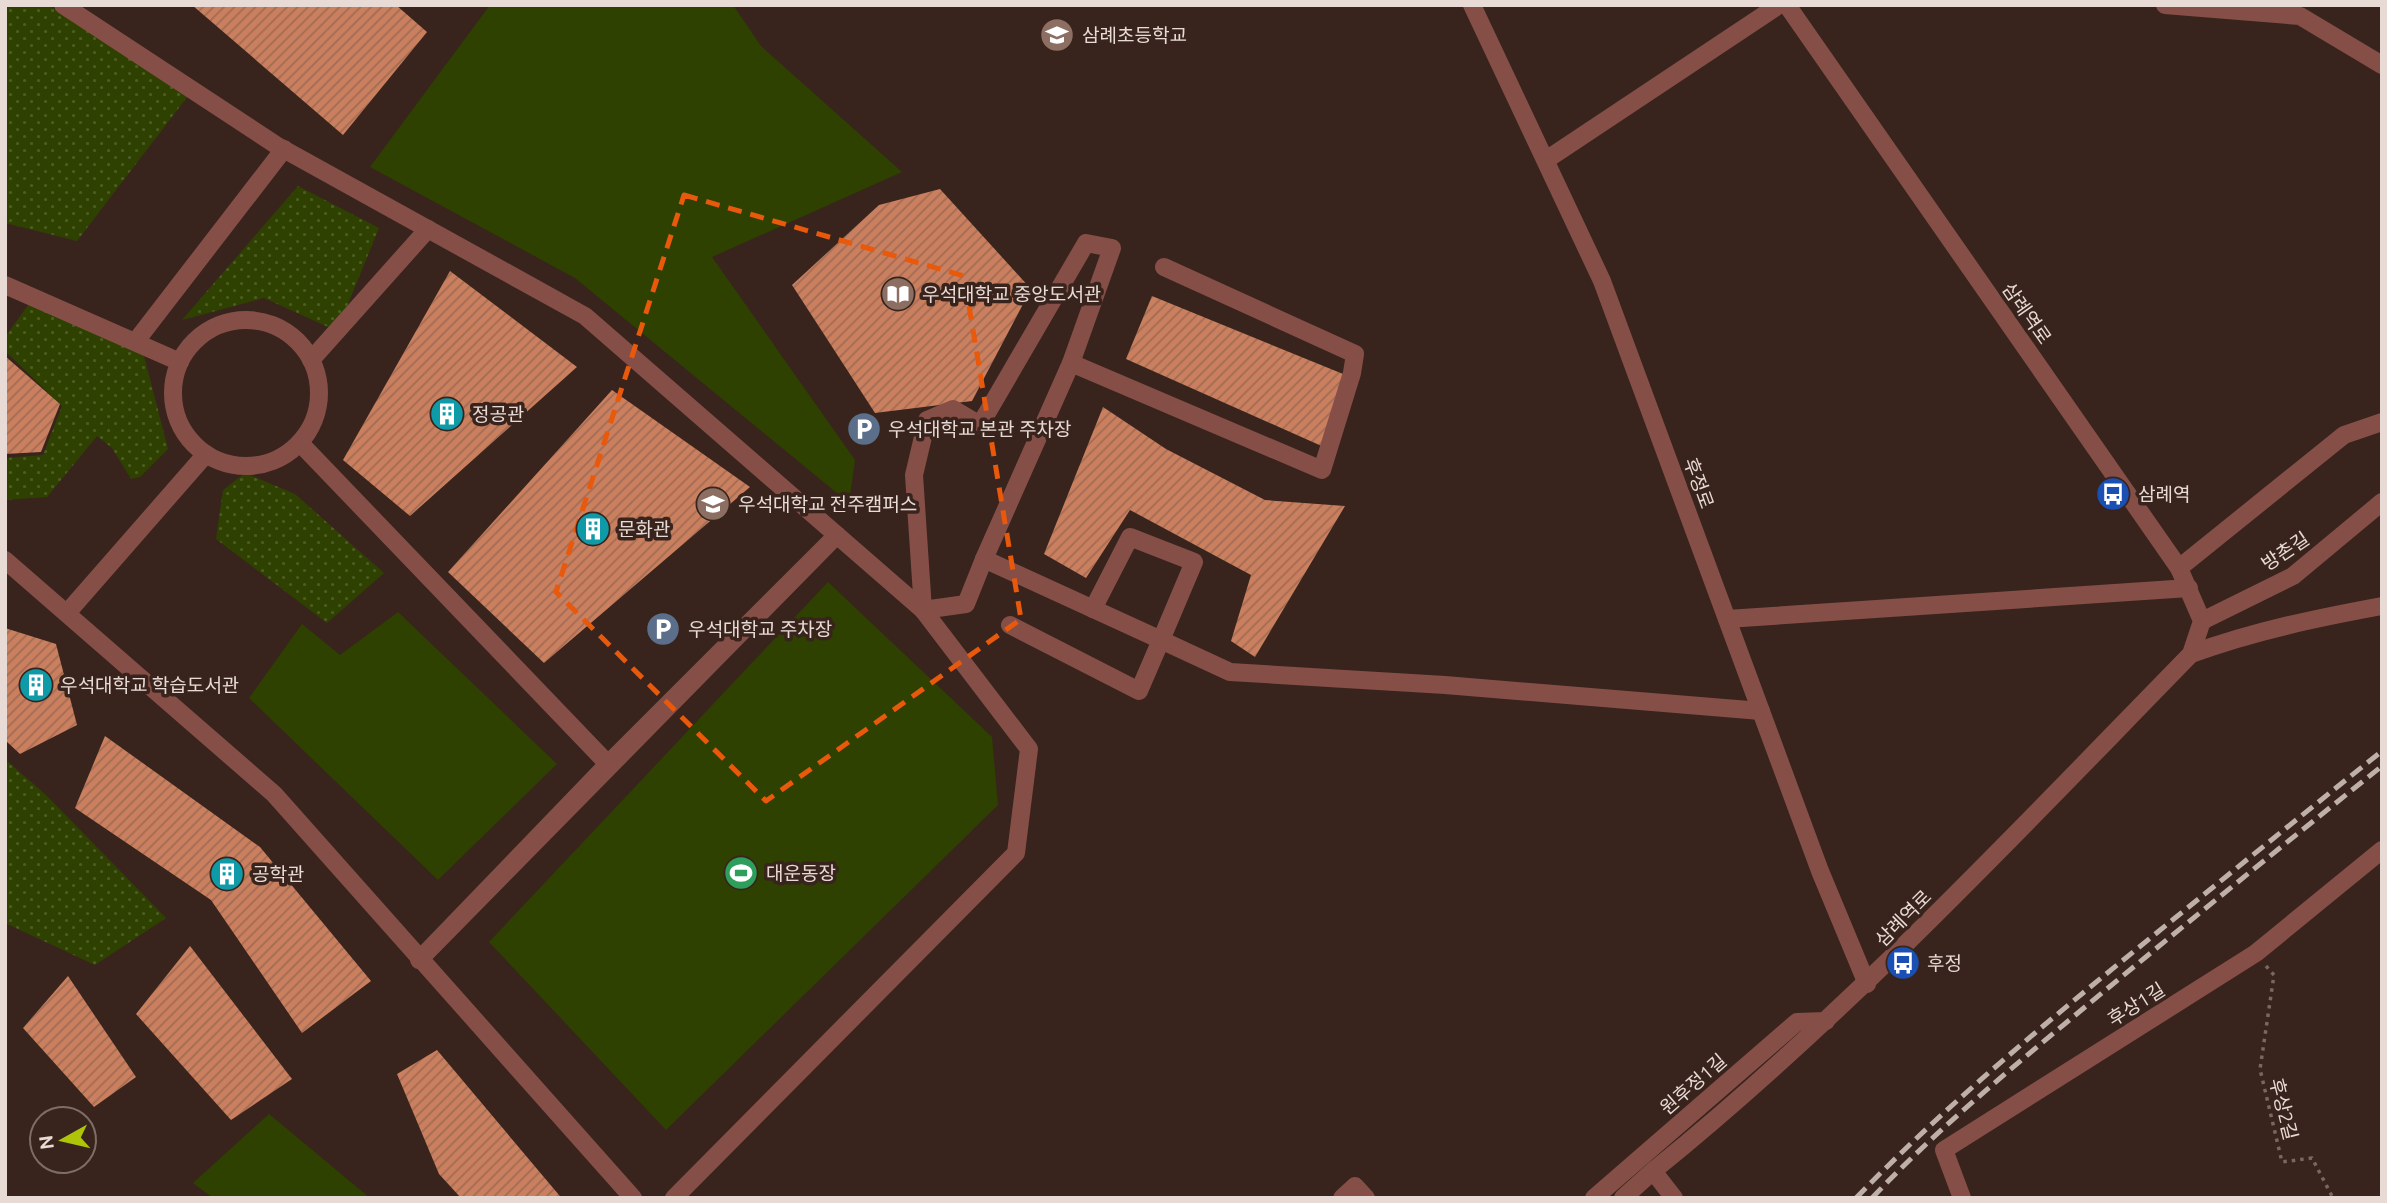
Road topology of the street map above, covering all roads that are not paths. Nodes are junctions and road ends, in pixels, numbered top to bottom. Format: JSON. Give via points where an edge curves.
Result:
{"nodes":[{"id":1,"x":63,"y":5,"type":"edge"},
{"id":2,"x":1472,"y":5,"type":"edge"},
{"id":3,"x":1779,"y":5,"type":"edge"},
{"id":4,"x":1787,"y":5,"type":"edge"},
{"id":5,"x":2165,"y":5,"type":"edge"},
{"id":6,"x":2302,"y":11,"type":"edge"},
{"id":7,"x":2382,"y":65,"type":"edge"},
{"id":8,"x":284,"y":149,"type":"junction"},
{"id":9,"x":1546,"y":160,"type":"junction"},
{"id":10,"x":428,"y":229,"type":"junction"},
{"id":11,"x":1164,"y":267,"type":"dead end"},
{"id":12,"x":5,"y":285,"type":"edge"},
{"id":13,"x":136,"y":341,"type":"junction"},
{"id":14,"x":311,"y":360,"type":"junction"},
{"id":15,"x":180,"y":362,"type":"junction"},
{"id":16,"x":1071,"y":363,"type":"junction"},
{"id":17,"x":2382,"y":422,"type":"edge"},
{"id":18,"x":300,"y":443,"type":"junction"},
{"id":19,"x":206,"y":454,"type":"junction"},
{"id":20,"x":2382,"y":502,"type":"edge"},
{"id":21,"x":837,"y":535,"type":"junction"},
{"id":22,"x":984,"y":559,"type":"junction"},
{"id":23,"x":5,"y":560,"type":"edge"},
{"id":24,"x":2179,"y":568,"type":"junction"},
{"id":25,"x":2189,"y":588,"type":"junction"},
{"id":26,"x":2382,"y":606,"type":"edge"},
{"id":27,"x":1093,"y":609,"type":"junction"},
{"id":28,"x":923,"y":610,"type":"junction"},
{"id":29,"x":66,"y":613,"type":"junction"},
{"id":30,"x":1727,"y":619,"type":"junction"},
{"id":31,"x":2202,"y":621,"type":"junction"},
{"id":32,"x":1010,"y":625,"type":"dead end"},
{"id":33,"x":1161,"y":640,"type":"junction"},
{"id":34,"x":2191,"y":654,"type":"junction"},
{"id":35,"x":1761,"y":711,"type":"junction"},
{"id":36,"x":608,"y":764,"type":"junction"},
{"id":37,"x":2382,"y":850,"type":"edge"},
{"id":38,"x":419,"y":960,"type":"junction"},
{"id":39,"x":1867,"y":984,"type":"junction"},
{"id":40,"x":1826,"y":1021,"type":"junction"},
{"id":41,"x":1653,"y":1171,"type":"junction"},
{"id":42,"x":633,"y":1198,"type":"edge"},
{"id":43,"x":674,"y":1198,"type":"edge"},
{"id":44,"x":1342,"y":1198,"type":"edge"},
{"id":45,"x":1366,"y":1198,"type":"edge"},
{"id":46,"x":1594,"y":1198,"type":"edge"},
{"id":47,"x":1623,"y":1198,"type":"edge"},
{"id":48,"x":1674,"y":1198,"type":"edge"},
{"id":49,"x":1962,"y":1198,"type":"edge"}],
"edges":[{"from":1,"to":8,"type":"street"},
{"from":2,"to":9,"type":"street","name":"후정로"},
{"from":3,"to":9,"type":"street"},
{"from":4,"to":24,"type":"street","name":"삼례역로"},
{"from":5,"to":6,"type":"street"},
{"from":6,"to":7,"type":"street"},
{"from":8,"to":10,"type":"street"},
{"from":8,"to":13,"type":"street"},
{"from":9,"to":30,"type":"street","name":"후정로","via":[[1602,281]]},
{"from":10,"to":14,"type":"street"},
{"from":10,"to":21,"type":"street","via":[[585,316]]},
{"from":11,"to":16,"type":"street","via":[[1355,354],[1322,470]]},
{"from":12,"to":13,"type":"street"},
{"from":13,"to":15,"type":"street"},
{"from":14,"to":15,"type":"street","via":[[289,334],[245,320],[211,329],[193,343]]},
{"from":14,"to":18,"type":"street","via":[[319,397],[313,422]]},
{"from":15,"to":19,"type":"street","via":[[174,382],[176,413],[191,441]]},
{"from":16,"to":22,"type":"street"},
{"from":16,"to":28,"type":"street","via":[[1112,248],[1086,243],[980,425],[953,409],[927,420],[914,475]]},
{"from":17,"to":24,"type":"street","via":[[2344,435]]},
{"from":18,"to":19,"type":"street","via":[[284,456],[255,466],[225,463]]},
{"from":18,"to":36,"type":"street"},
{"from":19,"to":29,"type":"street"},
{"from":20,"to":31,"type":"street","name":"방촌길","via":[[2292,576]]},
{"from":21,"to":28,"type":"street"},
{"from":21,"to":36,"type":"street"},
{"from":21,"to":38,"type":"street"},
{"from":22,"to":27,"type":"street"},
{"from":22,"to":28,"type":"street","via":[[966,604]]},
{"from":23,"to":29,"type":"street"},
{"from":24,"to":25,"type":"street","name":"삼례역로"},
{"from":25,"to":30,"type":"street"},
{"from":25,"to":31,"type":"street","name":"삼례역로"},
{"from":26,"to":34,"type":"street","name":"삼례역로","via":[[2237,637]]},
{"from":27,"to":33,"type":"street"},
{"from":27,"to":33,"type":"street","via":[[1130,537],[1194,562]]},
{"from":28,"to":43,"type":"street","via":[[1029,749],[1016,853]]},
{"from":29,"to":38,"type":"street","via":[[274,794]]},
{"from":30,"to":35,"type":"street","name":"후정로"},
{"from":31,"to":34,"type":"street","name":"삼례역로"},
{"from":32,"to":33,"type":"street","via":[[1139,691]]},
{"from":33,"to":35,"type":"street","via":[[1230,672]]},
{"from":34,"to":39,"type":"street","name":"삼례역로"},
{"from":35,"to":39,"type":"street","name":"후정로"},
{"from":36,"to":38,"type":"street"},
{"from":37,"to":49,"type":"street","name":"후상1길","via":[[2256,953],[1944,1150]]},
{"from":38,"to":42,"type":"street"},
{"from":39,"to":40,"type":"street","name":"삼례역로"},
{"from":40,"to":41,"type":"street","name":"삼례역로"},
{"from":40,"to":46,"type":"street","name":"원후정1길","via":[[1797,1022]]},
{"from":41,"to":47,"type":"street","name":"삼례역로"},
{"from":41,"to":48,"type":"street"},
{"from":44,"to":45,"type":"street","via":[[1355,1186]]}]}
